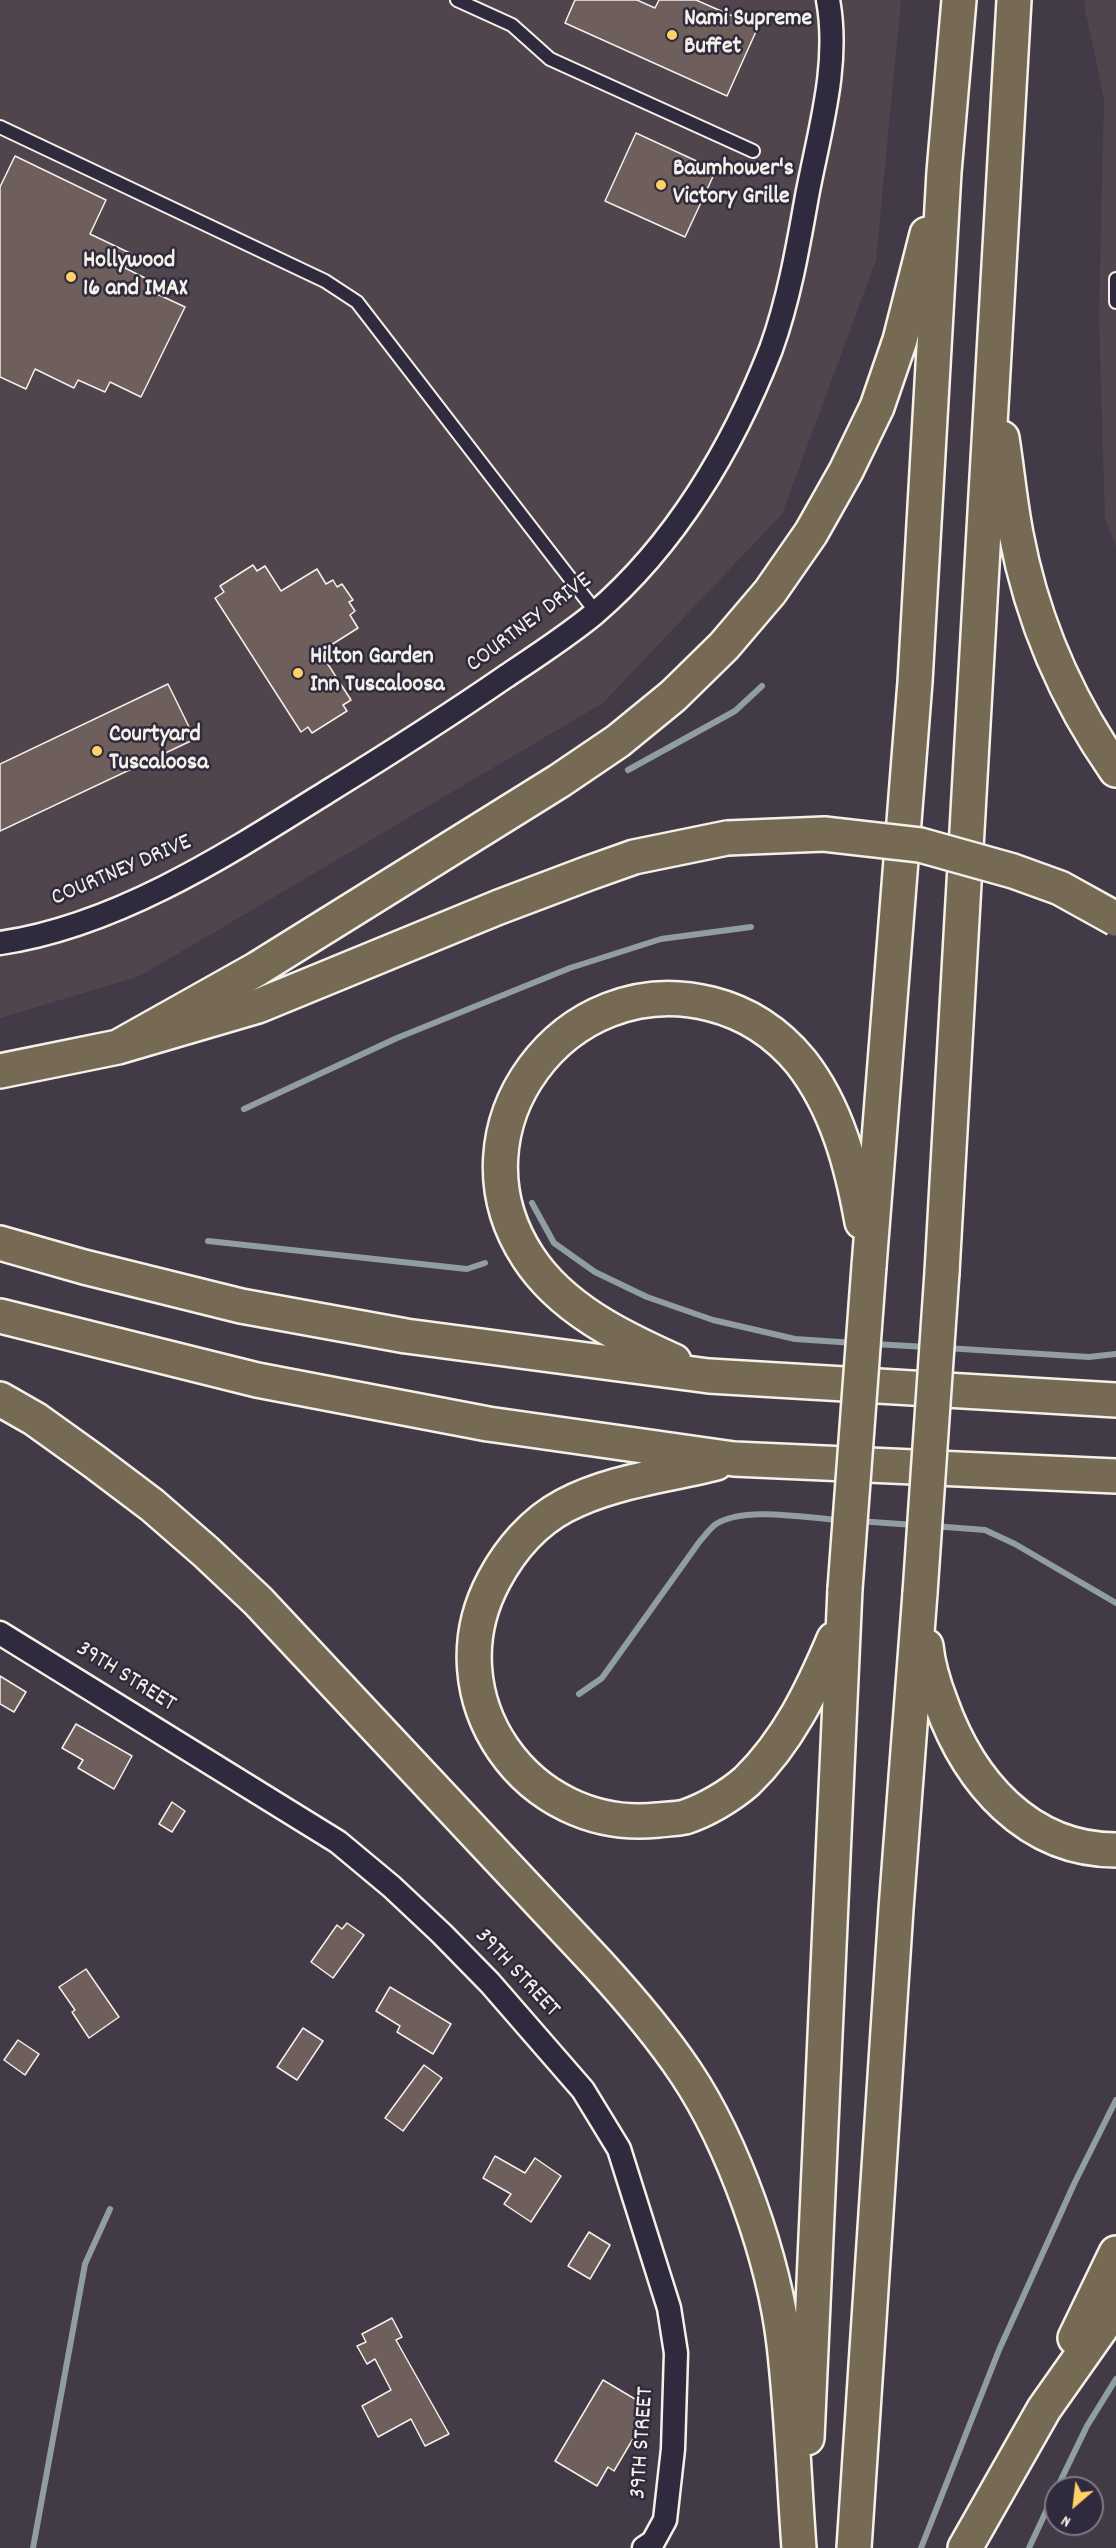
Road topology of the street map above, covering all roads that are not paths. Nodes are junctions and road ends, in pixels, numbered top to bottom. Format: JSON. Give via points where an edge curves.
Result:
{"nodes":[{"id":1,"x":457,"y":0,"type":"edge"},
{"id":2,"x":828,"y":0,"type":"edge"},
{"id":3,"x":959,"y":0,"type":"edge"},
{"id":4,"x":1014,"y":0,"type":"edge"},
{"id":5,"x":0,"y":127,"type":"edge"},
{"id":6,"x":753,"y":151,"type":"dead end"},
{"id":7,"x":944,"y":172,"type":"junction"},
{"id":8,"x":1116,"y":279,"type":"edge"},
{"id":9,"x":1116,"y":302,"type":"edge"},
{"id":10,"x":992,"y":366,"type":"junction"},
{"id":11,"x":596,"y":612,"type":"junction"},
{"id":12,"x":1116,"y":770,"type":"edge"},
{"id":13,"x":1116,"y":919,"type":"edge"},
{"id":14,"x":0,"y":943,"type":"edge"},
{"id":15,"x":118,"y":1047,"type":"junction"},
{"id":16,"x":0,"y":1071,"type":"edge"},
{"id":17,"x":0,"y":1243,"type":"edge"},
{"id":18,"x":869,"y":1266,"type":"junction"},
{"id":19,"x":0,"y":1316,"type":"edge"},
{"id":20,"x":709,"y":1376,"type":"junction"},
{"id":21,"x":0,"y":1399,"type":"edge"},
{"id":22,"x":1116,"y":1400,"type":"edge"},
{"id":23,"x":734,"y":1459,"type":"junction"},
{"id":24,"x":1106,"y":1480,"type":"edge"},
{"id":25,"x":920,"y":1593,"type":"junction"},
{"id":26,"x":842,"y":1621,"type":"junction"},
{"id":27,"x":0,"y":1633,"type":"edge"},
{"id":28,"x":1116,"y":1850,"type":"edge"},
{"id":29,"x":1116,"y":2253,"type":"edge"},
{"id":30,"x":1116,"y":2307,"type":"edge"},
{"id":31,"x":1044,"y":2409,"type":"junction"},
{"id":32,"x":644,"y":2548,"type":"edge"},
{"id":33,"x":799,"y":2548,"type":"edge"},
{"id":34,"x":854,"y":2548,"type":"edge"},
{"id":35,"x":965,"y":2548,"type":"edge"}],
"edges":[{"from":1,"to":6,"type":"lane","via":[[512,26],[550,59]]},
{"from":2,"to":11,"type":"street","name":"COURTNEY DRIVE","via":[[831,70],[792,279],[771,347],[743,412],[709,475],[669,534]]},
{"from":3,"to":7,"type":"highway"},
{"from":4,"to":10,"type":"highway"},
{"from":5,"to":11,"type":"lane","via":[[325,281],[357,302]]},
{"from":7,"to":15,"type":"highway","via":[[900,340],[877,407],[811,533],[770,592],[724,646],[673,696],[618,741],[559,781],[257,969]]},
{"from":7,"to":18,"type":"highway","via":[[915,682]]},
{"from":8,"to":9,"type":"lane"},
{"from":10,"to":12,"type":"highway","via":[[1016,535],[1034,604],[1059,671],[1091,734]]},
{"from":10,"to":25,"type":"highway","bridge":true,"via":[[942,1272]]},
{"from":11,"to":14,"type":"street","name":"COURTNEY DRIVE","via":[[453,713],[211,863],[81,923]]},
{"from":13,"to":15,"type":"highway","bridge":true,"via":[[1060,888],[920,845],[824,834],[727,838],[634,857],[499,907],[258,1006]]},
{"from":15,"to":16,"type":"highway"},
{"from":17,"to":20,"type":"highway","via":[[241,1306],[406,1336]]},
{"from":18,"to":20,"type":"highway","via":[[842,1139],[814,1082],[785,1044],[746,1016],[676,998],[628,1002],[580,1024],[554,1043],[534,1068],[516,1095],[505,1125],[500,1176],[512,1230],[529,1259],[572,1303],[639,1345]]},
{"from":18,"to":26,"type":"highway","bridge":true},
{"from":19,"to":23,"type":"highway","via":[[256,1380],[488,1424]]},
{"from":20,"to":22,"type":"highway"},
{"from":21,"to":33,"type":"highway","via":[[35,1419],[152,1505],[258,1601],[598,1964],[645,2016],[688,2075],[750,2205],[770,2271],[784,2344]]},
{"from":23,"to":24,"type":"highway"},
{"from":23,"to":26,"type":"highway","via":[[624,1482],[592,1494],[563,1506],[519,1542],[486,1594],[476,1633],[474,1674],[478,1697],[497,1741],[511,1760],[546,1792],[589,1814],[636,1822],[684,1817],[726,1797],[762,1765],[808,1699]]},
{"from":25,"to":28,"type":"highway","via":[[927,1660],[937,1692],[967,1761],[982,1781],[1018,1816],[1038,1829],[1080,1846]]},
{"from":25,"to":34,"type":"highway"},
{"from":26,"to":33,"type":"highway","via":[[811,2380]]},
{"from":27,"to":32,"type":"street","name":"39TH STREET","via":[[338,1842],[442,1934],[583,2090],[619,2150],[669,2308],[676,2353],[674,2449],[665,2520]]},
{"from":29,"to":31,"type":"highway"},
{"from":30,"to":31,"type":"highway"},
{"from":31,"to":35,"type":"highway"}]}
